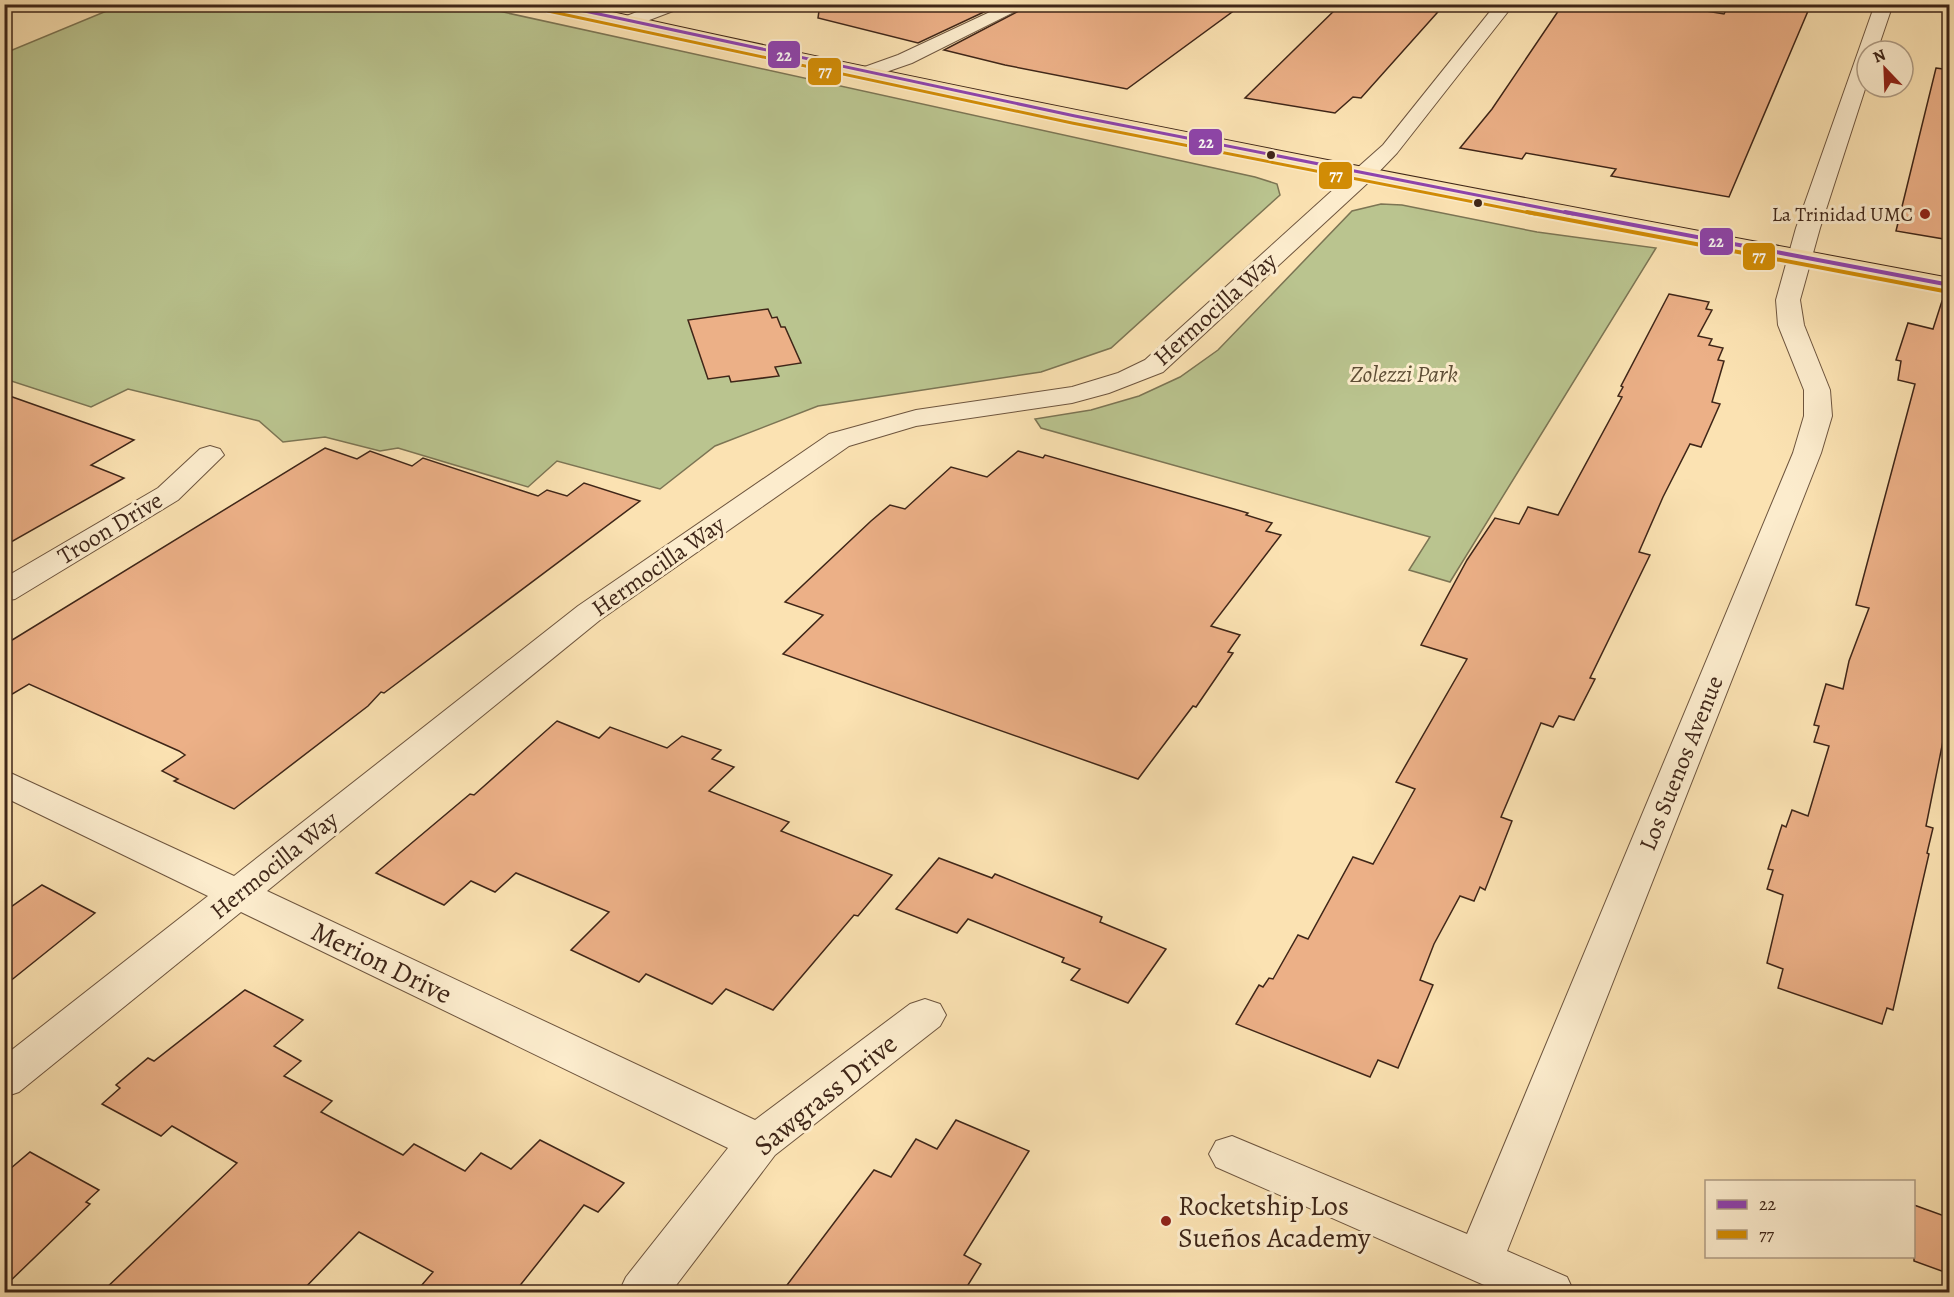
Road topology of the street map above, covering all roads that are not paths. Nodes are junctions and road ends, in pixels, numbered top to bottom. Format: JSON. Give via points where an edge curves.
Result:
{"nodes":[{"id":1,"x":550,"y":4,"type":"edge"},
{"id":2,"x":675,"y":4,"type":"edge"},
{"id":3,"x":1022,"y":4,"type":"edge"},
{"id":4,"x":1506,"y":4,"type":"edge"},
{"id":5,"x":1884,"y":4,"type":"edge"},
{"id":6,"x":626,"y":23,"type":"junction"},
{"id":7,"x":1872,"y":39,"type":"edge"},
{"id":8,"x":862,"y":74,"type":"junction"},
{"id":9,"x":1855,"y":91,"type":"edge"},
{"id":10,"x":1364,"y":174,"type":"junction"},
{"id":11,"x":1800,"y":257,"type":"junction"},
{"id":12,"x":1950,"y":285,"type":"edge"},
{"id":13,"x":210,"y":455,"type":"dead end"},
{"id":14,"x":4,"y":592,"type":"edge"},
{"id":15,"x":4,"y":782,"type":"edge"},
{"id":16,"x":238,"y":894,"type":"junction"},
{"id":17,"x":925,"y":1015,"type":"dead end"},
{"id":18,"x":4,"y":1080,"type":"edge"},
{"id":19,"x":759,"y":1142,"type":"junction"},
{"id":20,"x":1232,"y":1154,"type":"dead end"},
{"id":21,"x":1479,"y":1262,"type":"junction"},
{"id":22,"x":643,"y":1293,"type":"edge"},
{"id":23,"x":1550,"y":1293,"type":"edge"}],
"edges":[{"from":1,"to":6,"type":"main road"},
{"from":2,"to":6,"type":"street"},
{"from":3,"to":8,"type":"street","via":[[905,59]]},
{"from":4,"to":10,"type":"street","name":"Hermocilla Way","via":[[1390,149]]},
{"from":5,"to":7,"type":"street","name":"Los Suenos Avenue"},
{"from":6,"to":8,"type":"main road"},
{"from":8,"to":10,"type":"main road"},
{"from":9,"to":11,"type":"street","name":"Los Suenos Avenue"},
{"from":10,"to":11,"type":"main road"},
{"from":10,"to":16,"type":"street","name":"Hermocilla Way","via":[[1154,366],[1126,381],[1089,393],[926,416],[839,440],[589,613]]},
{"from":11,"to":12,"type":"main road"},
{"from":11,"to":21,"type":"street","name":"Los Suenos Avenue","via":[[1788,300],[1791,325],[1817,390],[1818,416],[1807,453]]},
{"from":13,"to":14,"type":"street","name":"Troon Drive","via":[[168,494]]},
{"from":15,"to":16,"type":"street","name":"Merion Drive"},
{"from":16,"to":18,"type":"street","name":"Hermocilla Way"},
{"from":16,"to":19,"type":"street","name":"Merion Drive"},
{"from":17,"to":19,"type":"street","name":"Sawgrass Drive"},
{"from":19,"to":22,"type":"street","name":"Sawgrass Drive"},
{"from":20,"to":21,"type":"street"},
{"from":21,"to":23,"type":"street"}]}
